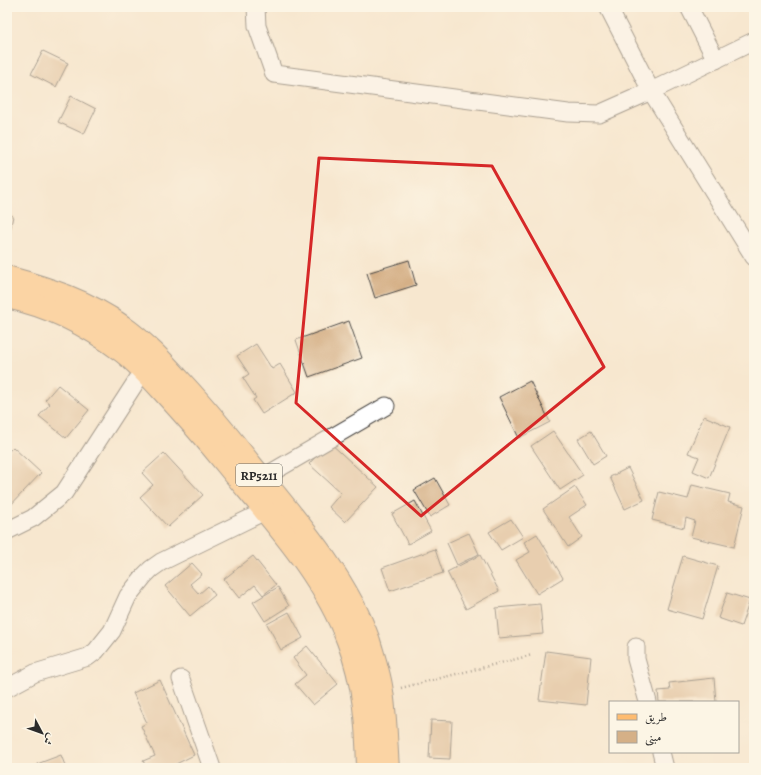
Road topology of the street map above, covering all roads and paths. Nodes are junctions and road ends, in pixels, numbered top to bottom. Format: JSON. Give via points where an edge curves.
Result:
{"nodes":[{"id":1,"x":256,"y":7,"type":"edge"},
{"id":2,"x":608,"y":7,"type":"edge"},
{"id":3,"x":689,"y":7,"type":"edge"},
{"id":4,"x":754,"y":41,"type":"edge"},
{"id":5,"x":716,"y":60,"type":"junction"},
{"id":6,"x":651,"y":91,"type":"junction"},
{"id":7,"x":754,"y":257,"type":"edge"},
{"id":8,"x":7,"y":278,"type":"edge"},
{"id":9,"x":7,"y":297,"type":"edge"},
{"id":10,"x":144,"y":371,"type":"junction"},
{"id":11,"x":386,"y":406,"type":"dead end"},
{"id":12,"x":262,"y":478,"type":"junction"},
{"id":13,"x":265,"y":511,"type":"junction"},
{"id":14,"x":7,"y":531,"type":"edge"},
{"id":15,"x":636,"y":647,"type":"dead end"},
{"id":16,"x":532,"y":655,"type":"dead end"},
{"id":17,"x":181,"y":679,"type":"dead end"},
{"id":18,"x":7,"y":688,"type":"edge"},
{"id":19,"x":383,"y":693,"type":"junction"},
{"id":20,"x":648,"y":701,"type":"edge"},
{"id":21,"x":661,"y":753,"type":"edge"},
{"id":22,"x":212,"y":768,"type":"edge"},
{"id":23,"x":368,"y":768,"type":"edge"},
{"id":24,"x":388,"y":768,"type":"edge"},
{"id":25,"x":665,"y":768,"type":"edge"}],
"edges":[{"from":1,"to":6,"type":"street","via":[[257,26],[274,74],[568,113],[599,114]]},
{"from":2,"to":6,"type":"street"},
{"from":3,"to":5,"type":"street"},
{"from":4,"to":5,"type":"street"},
{"from":5,"to":6,"type":"street"},
{"from":6,"to":7,"type":"street"},
{"from":8,"to":12,"type":"main road","number":"RP5211","via":[[58,292],[94,308],[122,326],[164,362],[213,416]]},
{"from":9,"to":10,"type":"main road","number":"RP5211","via":[[56,313],[82,325],[124,353]]},
{"from":10,"to":13,"type":"main road","number":"RP5211","via":[[194,424]]},
{"from":10,"to":14,"type":"street","via":[[64,493],[33,518]]},
{"from":11,"to":12,"type":"street"},
{"from":12,"to":19,"type":"main road","number":"RP5211","via":[[309,536],[343,586],[368,640]]},
{"from":13,"to":18,"type":"street","via":[[151,569],[128,596],[112,631],[88,657],[36,673]]},
{"from":13,"to":23,"type":"main road","number":"RP5211","via":[[321,585],[348,641],[364,700]]},
{"from":15,"to":20,"type":"street","via":[[636,659]]},
{"from":16,"to":19,"type":"path"},
{"from":17,"to":22,"type":"street"},
{"from":19,"to":24,"type":"main road","number":"RP5211"},
{"from":21,"to":25,"type":"street"}]}
